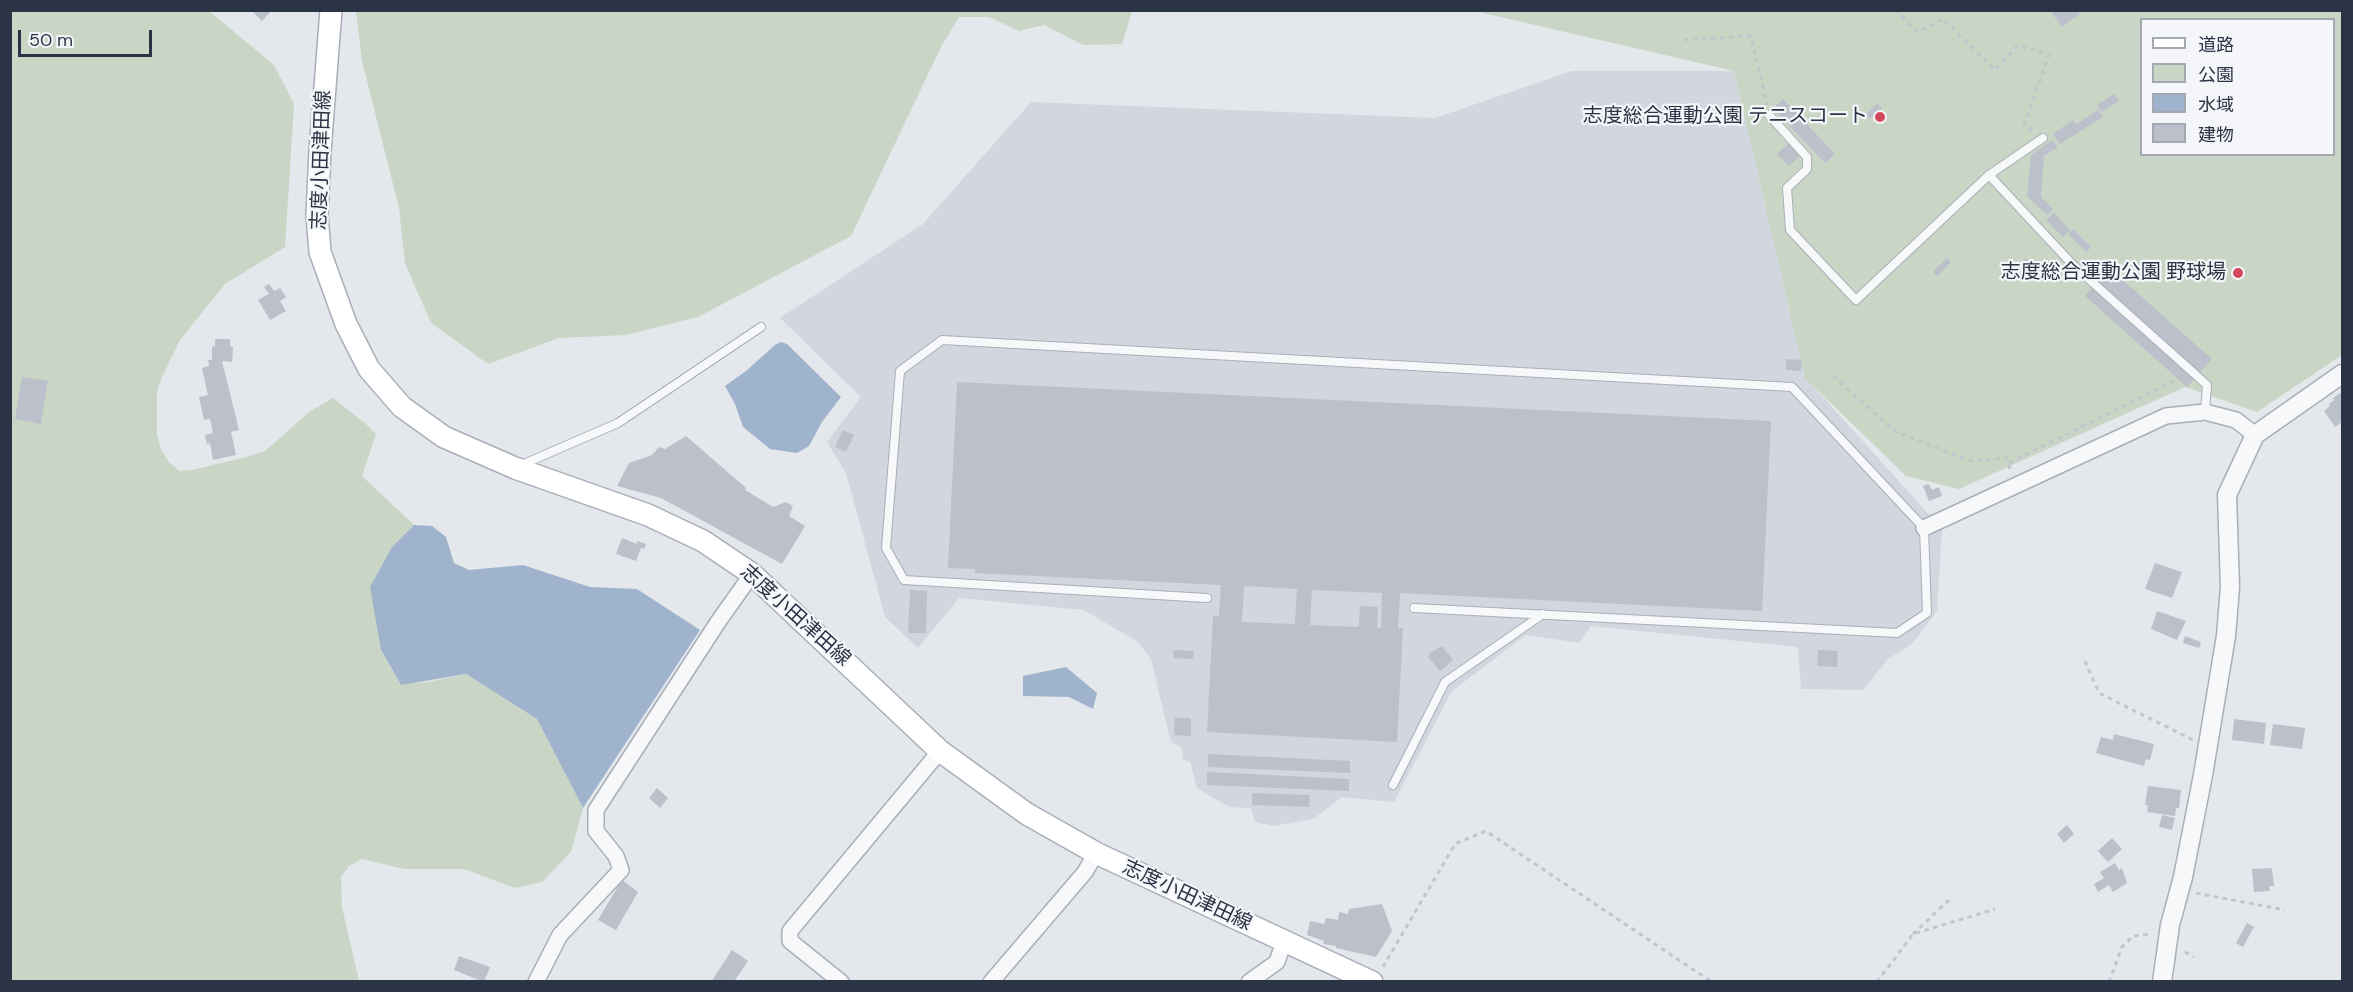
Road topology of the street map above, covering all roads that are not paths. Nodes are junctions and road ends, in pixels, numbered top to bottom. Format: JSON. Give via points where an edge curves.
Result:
{"nodes":[{"id":1,"x":331,"y":10,"type":"edge"},
{"id":2,"x":1769,"y":115,"type":"road end"},
{"id":3,"x":2043,"y":138,"type":"road end"},
{"id":4,"x":1989,"y":175,"type":"junction"},
{"id":5,"x":761,"y":327,"type":"dead end"},
{"id":6,"x":2343,"y":374,"type":"edge"},
{"id":7,"x":2205,"y":412,"type":"junction"},
{"id":8,"x":2255,"y":435,"type":"junction"},
{"id":9,"x":515,"y":468,"type":"junction"},
{"id":10,"x":1924,"y":528,"type":"junction"},
{"id":11,"x":752,"y":574,"type":"junction"},
{"id":12,"x":1207,"y":598,"type":"dead end"},
{"id":13,"x":1414,"y":608,"type":"dead end"},
{"id":14,"x":1543,"y":614,"type":"junction"},
{"id":15,"x":940,"y":751,"type":"junction"},
{"id":16,"x":1393,"y":785,"type":"dead end"},
{"id":17,"x":1096,"y":853,"type":"junction"},
{"id":18,"x":1284,"y":941,"type":"junction"},
{"id":19,"x":1376,"y":977,"type":"edge"},
{"id":20,"x":536,"y":981,"type":"edge"},
{"id":21,"x":841,"y":981,"type":"edge"},
{"id":22,"x":991,"y":981,"type":"edge"},
{"id":23,"x":1249,"y":981,"type":"edge"},
{"id":24,"x":2162,"y":981,"type":"edge"}],
"edges":[{"from":1,"to":9,"type":"main road","name":"志度小田津田線","via":[[317,215],[320,252],[346,324],[369,369],[402,407],[444,437]]},
{"from":2,"to":4,"type":"lane","via":[[1807,157],[1807,169],[1787,188],[1790,230],[1856,300]]},
{"from":3,"to":4,"type":"lane"},
{"from":4,"to":7,"type":"lane","via":[[2072,264],[2208,385]]},
{"from":5,"to":9,"type":"lane","via":[[618,423]]},
{"from":6,"to":8,"type":"street"},
{"from":7,"to":8,"type":"street","via":[[2236,420]]},
{"from":7,"to":10,"type":"street","via":[[2166,416]]},
{"from":8,"to":24,"type":"street","via":[[2227,495],[2230,587],[2226,636]]},
{"from":9,"to":11,"type":"main road","name":"志度小田津田線","via":[[648,515],[703,541]]},
{"from":10,"to":12,"type":"lane","via":[[1792,387],[942,340],[900,371],[886,548],[904,580]]},
{"from":10,"to":14,"type":"lane","via":[[1927,613],[1898,633]]},
{"from":11,"to":15,"type":"main road","name":"志度小田津田線"},
{"from":11,"to":20,"type":"street","via":[[596,810],[596,831],[616,856],[621,870],[560,935]]},
{"from":13,"to":14,"type":"lane"},
{"from":14,"to":16,"type":"lane","via":[[1445,682]]},
{"from":15,"to":17,"type":"main road","name":"志度小田津田線","via":[[1027,814]]},
{"from":15,"to":21,"type":"street","via":[[790,931],[790,941]]},
{"from":17,"to":18,"type":"main road","name":"志度小田津田線"},
{"from":17,"to":22,"type":"street","via":[[1085,872]]},
{"from":18,"to":19,"type":"main road","name":"志度小田津田線"},
{"from":18,"to":23,"type":"street","via":[[1277,962]]}]}
